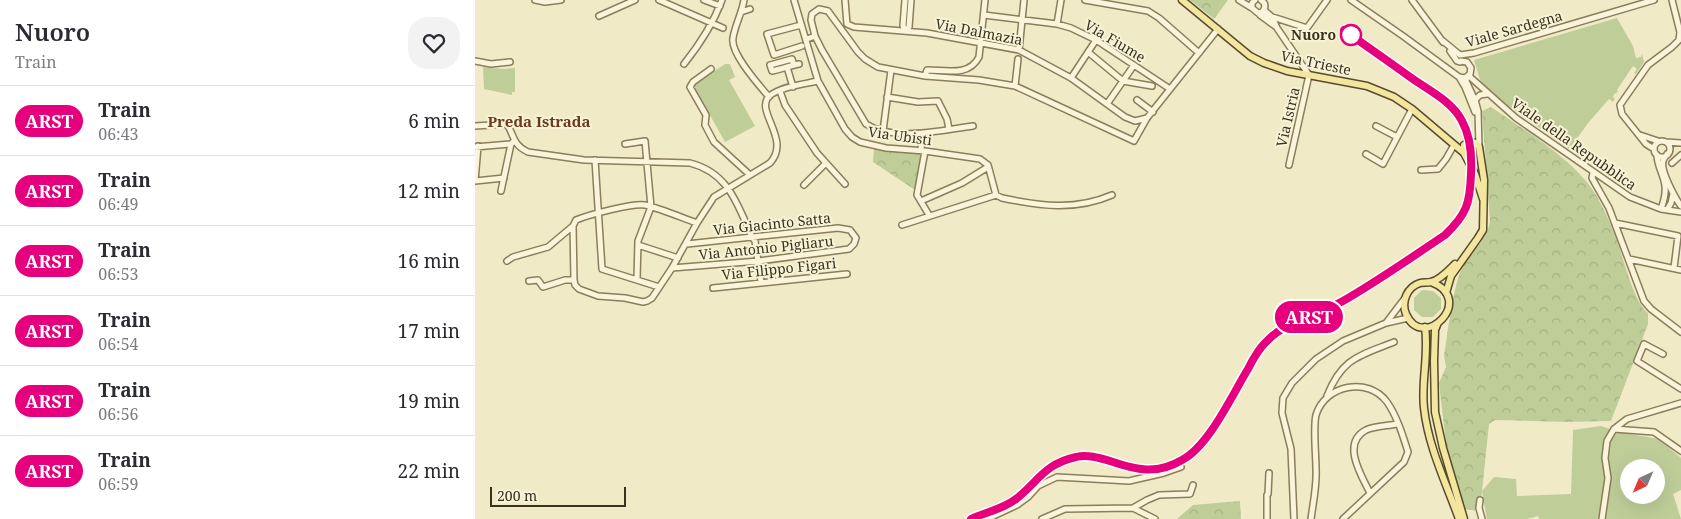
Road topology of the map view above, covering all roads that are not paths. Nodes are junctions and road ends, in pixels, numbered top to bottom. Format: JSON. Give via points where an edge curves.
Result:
{"nodes":[{"id":1,"x":535,"y":0,"type":"edge"},
{"id":2,"x":561,"y":0,"type":"edge"},
{"id":3,"x":635,"y":0,"type":"edge"},
{"id":4,"x":659,"y":0,"type":"edge"},
{"id":5,"x":704,"y":0,"type":"edge"},
{"id":6,"x":722,"y":0,"type":"edge"},
{"id":7,"x":744,"y":0,"type":"edge"},
{"id":8,"x":794,"y":0,"type":"edge"},
{"id":9,"x":845,"y":0,"type":"edge"},
{"id":10,"x":905,"y":0,"type":"edge"},
{"id":11,"x":911,"y":0,"type":"edge"},
{"id":12,"x":985,"y":0,"type":"edge"},
{"id":13,"x":1024,"y":0,"type":"edge"},
{"id":14,"x":1061,"y":0,"type":"edge"},
{"id":15,"x":1085,"y":0,"type":"edge"},
{"id":16,"x":1131,"y":0,"type":"edge"},
{"id":17,"x":1182,"y":0,"type":"edge"},
{"id":18,"x":1239,"y":0,"type":"edge"},
{"id":19,"x":1246,"y":0,"type":"edge"},
{"id":20,"x":1327,"y":0,"type":"edge"},
{"id":21,"x":1412,"y":0,"type":"edge"},
{"id":22,"x":1654,"y":0,"type":"edge"},
{"id":23,"x":1672,"y":0,"type":"edge"},
{"id":24,"x":1354,"y":1,"type":"edge"},
{"id":25,"x":1253,"y":4,"type":"edge"},
{"id":26,"x":720,"y":6,"type":"junction"},
{"id":27,"x":1263,"y":7,"type":"edge"},
{"id":28,"x":1129,"y":8,"type":"junction"},
{"id":29,"x":750,"y":9,"type":"dead end"},
{"id":30,"x":907,"y":10,"type":"junction"},
{"id":31,"x":740,"y":13,"type":"junction"},
{"id":32,"x":599,"y":16,"type":"dead end"},
{"id":33,"x":984,"y":16,"type":"junction"},
{"id":34,"x":1272,"y":17,"type":"junction"},
{"id":35,"x":1023,"y":20,"type":"junction"},
{"id":36,"x":712,"y":23,"type":"junction"},
{"id":37,"x":1057,"y":24,"type":"junction"},
{"id":38,"x":801,"y":25,"type":"junction"},
{"id":39,"x":723,"y":28,"type":"dead end"},
{"id":40,"x":1277,"y":28,"type":"junction"},
{"id":41,"x":1218,"y":30,"type":"junction"},
{"id":42,"x":906,"y":31,"type":"junction"},
{"id":43,"x":815,"y":36,"type":"junction"},
{"id":44,"x":807,"y":39,"type":"junction"},
{"id":45,"x":1095,"y":40,"type":"junction"},
{"id":46,"x":1680,"y":40,"type":"edge"},
{"id":47,"x":1443,"y":41,"type":"junction"},
{"id":48,"x":980,"y":42,"type":"junction"},
{"id":49,"x":802,"y":46,"type":"dead end"},
{"id":50,"x":1019,"y":50,"type":"junction"},
{"id":51,"x":1087,"y":52,"type":"junction"},
{"id":52,"x":1199,"y":53,"type":"junction"},
{"id":53,"x":1474,"y":53,"type":"junction"},
{"id":54,"x":1018,"y":59,"type":"dead end"},
{"id":55,"x":475,"y":61,"type":"edge"},
{"id":56,"x":1460,"y":61,"type":"junction"},
{"id":57,"x":510,"y":62,"type":"dead end"},
{"id":58,"x":684,"y":64,"type":"dead end"},
{"id":59,"x":1133,"y":65,"type":"junction"},
{"id":60,"x":787,"y":67,"type":"junction"},
{"id":61,"x":711,"y":69,"type":"dead end"},
{"id":62,"x":891,"y":70,"type":"junction"},
{"id":63,"x":1309,"y":75,"type":"junction"},
{"id":64,"x":925,"y":76,"type":"junction"},
{"id":65,"x":1458,"y":76,"type":"junction"},
{"id":66,"x":1468,"y":76,"type":"junction"},
{"id":67,"x":1071,"y":78,"type":"junction"},
{"id":68,"x":818,"y":81,"type":"junction"},
{"id":69,"x":1123,"y":81,"type":"junction"},
{"id":70,"x":1015,"y":86,"type":"junction"},
{"id":71,"x":1152,"y":86,"type":"dead end"},
{"id":72,"x":793,"y":87,"type":"junction"},
{"id":73,"x":1170,"y":89,"type":"junction"},
{"id":74,"x":780,"y":91,"type":"junction"},
{"id":75,"x":1487,"y":94,"type":"junction"},
{"id":76,"x":769,"y":97,"type":"junction"},
{"id":77,"x":887,"y":97,"type":"junction"},
{"id":78,"x":1137,"y":100,"type":"dead end"},
{"id":79,"x":1473,"y":101,"type":"junction"},
{"id":80,"x":1107,"y":104,"type":"junction"},
{"id":81,"x":1412,"y":109,"type":"junction"},
{"id":82,"x":1153,"y":112,"type":"junction"},
{"id":83,"x":1147,"y":118,"type":"junction"},
{"id":84,"x":475,"y":126,"type":"edge"},
{"id":85,"x":973,"y":126,"type":"dead end"},
{"id":86,"x":1375,"y":126,"type":"dead end"},
{"id":87,"x":949,"y":129,"type":"junction"},
{"id":88,"x":883,"y":131,"type":"junction"},
{"id":89,"x":1477,"y":131,"type":"junction"},
{"id":90,"x":922,"y":133,"type":"junction"},
{"id":91,"x":1639,"y":135,"type":"junction"},
{"id":92,"x":1397,"y":137,"type":"junction"},
{"id":93,"x":1658,"y":141,"type":"junction"},
{"id":94,"x":1452,"y":142,"type":"junction"},
{"id":95,"x":1470,"y":142,"type":"junction"},
{"id":96,"x":1666,"y":142,"type":"junction"},
{"id":97,"x":512,"y":143,"type":"junction"},
{"id":98,"x":1680,"y":143,"type":"edge"},
{"id":99,"x":625,"y":144,"type":"dead end"},
{"id":100,"x":477,"y":146,"type":"edge"},
{"id":101,"x":1654,"y":149,"type":"junction"},
{"id":102,"x":1479,"y":150,"type":"junction"},
{"id":103,"x":923,"y":151,"type":"junction"},
{"id":104,"x":1668,"y":152,"type":"junction"},
{"id":105,"x":1366,"y":154,"type":"dead end"},
{"id":106,"x":1465,"y":154,"type":"junction"},
{"id":107,"x":1657,"y":155,"type":"junction"},
{"id":108,"x":1680,"y":156,"type":"edge"},
{"id":109,"x":595,"y":160,"type":"junction"},
{"id":110,"x":647,"y":162,"type":"junction"},
{"id":111,"x":826,"y":163,"type":"junction"},
{"id":112,"x":1672,"y":163,"type":"dead end"},
{"id":113,"x":1289,"y":165,"type":"dead end"},
{"id":114,"x":989,"y":167,"type":"junction"},
{"id":115,"x":1421,"y":170,"type":"dead end"},
{"id":116,"x":1593,"y":173,"type":"junction"},
{"id":117,"x":750,"y":175,"type":"junction"},
{"id":118,"x":504,"y":178,"type":"junction"},
{"id":119,"x":475,"y":181,"type":"edge"},
{"id":120,"x":845,"y":184,"type":"dead end"},
{"id":121,"x":803,"y":185,"type":"dead end"},
{"id":122,"x":729,"y":188,"type":"junction"},
{"id":123,"x":501,"y":191,"type":"dead end"},
{"id":124,"x":1673,"y":194,"type":"junction"},
{"id":125,"x":996,"y":195,"type":"junction"},
{"id":126,"x":1113,"y":195,"type":"dead end"},
{"id":127,"x":1483,"y":199,"type":"junction"},
{"id":128,"x":921,"y":201,"type":"junction"},
{"id":129,"x":1681,"y":206,"type":"edge"},
{"id":130,"x":651,"y":207,"type":"junction"},
{"id":131,"x":1664,"y":210,"type":"junction"},
{"id":132,"x":1681,"y":212,"type":"edge"},
{"id":133,"x":599,"y":213,"type":"junction"},
{"id":134,"x":929,"y":215,"type":"junction"},
{"id":135,"x":697,"y":223,"type":"junction"},
{"id":136,"x":1615,"y":223,"type":"junction"},
{"id":137,"x":902,"y":225,"type":"dead end"},
{"id":138,"x":573,"y":226,"type":"junction"},
{"id":139,"x":752,"y":237,"type":"junction"},
{"id":140,"x":856,"y":238,"type":"joint"},
{"id":141,"x":687,"y":244,"type":"junction"},
{"id":142,"x":638,"y":245,"type":"junction"},
{"id":143,"x":1679,"y":245,"type":"edge"},
{"id":144,"x":1464,"y":257,"type":"junction"},
{"id":145,"x":678,"y":258,"type":"junction"},
{"id":146,"x":1629,"y":259,"type":"junction"},
{"id":147,"x":507,"y":261,"type":"dead end"},
{"id":148,"x":759,"y":261,"type":"junction"},
{"id":149,"x":672,"y":268,"type":"junction"},
{"id":150,"x":1674,"y":268,"type":"junction"},
{"id":151,"x":1681,"y":270,"type":"edge"},
{"id":152,"x":847,"y":274,"type":"dead end"},
{"id":153,"x":574,"y":280,"type":"junction"},
{"id":154,"x":637,"y":280,"type":"junction"},
{"id":155,"x":529,"y":281,"type":"dead end"},
{"id":156,"x":761,"y":282,"type":"junction"},
{"id":157,"x":1431,"y":282,"type":"junction"},
{"id":158,"x":659,"y":286,"type":"junction"},
{"id":159,"x":713,"y":288,"type":"dead end"},
{"id":160,"x":1446,"y":293,"type":"junction"},
{"id":161,"x":1405,"y":298,"type":"junction"},
{"id":162,"x":1408,"y":318,"type":"junction"},
{"id":163,"x":1386,"y":322,"type":"junction"},
{"id":164,"x":1437,"y":324,"type":"junction"},
{"id":165,"x":1425,"y":327,"type":"junction"},
{"id":166,"x":1681,"y":332,"type":"edge"},
{"id":167,"x":1394,"y":342,"type":"dead end"},
{"id":168,"x":1663,"y":354,"type":"dead end"},
{"id":169,"x":1681,"y":389,"type":"edge"},
{"id":170,"x":1327,"y":397,"type":"junction"},
{"id":171,"x":1681,"y":403,"type":"edge"},
{"id":172,"x":1397,"y":424,"type":"junction"},
{"id":173,"x":1614,"y":429,"type":"junction"},
{"id":174,"x":1681,"y":451,"type":"edge"},
{"id":175,"x":1181,"y":467,"type":"dead end"},
{"id":176,"x":1269,"y":473,"type":"dead end"},
{"id":177,"x":1193,"y":484,"type":"dead end"},
{"id":178,"x":1370,"y":493,"type":"junction"},
{"id":179,"x":1480,"y":500,"type":"dead end"},
{"id":180,"x":1133,"y":508,"type":"junction"},
{"id":181,"x":987,"y":519,"type":"edge"},
{"id":182,"x":1042,"y":519,"type":"edge"},
{"id":183,"x":1155,"y":519,"type":"edge"},
{"id":184,"x":1267,"y":519,"type":"edge"},
{"id":185,"x":1294,"y":519,"type":"edge"},
{"id":186,"x":1311,"y":519,"type":"edge"},
{"id":187,"x":1343,"y":519,"type":"edge"},
{"id":188,"x":1459,"y":519,"type":"edge"},
{"id":189,"x":1464,"y":519,"type":"edge"},
{"id":190,"x":1481,"y":519,"type":"edge"},
{"id":191,"x":1602,"y":519,"type":"edge"}],
"edges":[{"from":1,"to":2,"type":"street"},
{"from":3,"to":32,"type":"street"},
{"from":4,"to":36,"type":"street"},
{"from":5,"to":26,"type":"street"},
{"from":6,"to":26,"type":"street"},
{"from":7,"to":31,"type":"street"},
{"from":8,"to":38,"type":"street","name":"Via Ubisti"},
{"from":9,"to":42,"type":"street","name":"Via Dalmazia","via":[[847,24]]},
{"from":10,"to":30,"type":"street"},
{"from":11,"to":30,"type":"street"},
{"from":12,"to":33,"type":"street"},
{"from":13,"to":35,"type":"street"},
{"from":14,"to":37,"type":"street"},
{"from":15,"to":28,"type":"street"},
{"from":16,"to":28,"type":"street"},
{"from":17,"to":41,"type":"main road","name":"Via Trieste"},
{"from":18,"to":25,"type":"street"},
{"from":19,"to":25,"type":"street"},
{"from":20,"to":34,"type":"street","via":[[1307,28]]},
{"from":21,"to":47,"type":"street"},
{"from":22,"to":53,"type":"street","name":"Viale Sardegna"},
{"from":23,"to":46,"type":"street"},
{"from":24,"to":65,"type":"street"},
{"from":25,"to":27,"type":"street"},
{"from":26,"to":36,"type":"street"},
{"from":27,"to":34,"type":"street"},
{"from":27,"to":40,"type":"street"},
{"from":28,"to":52,"type":"street","via":[[1148,11]]},
{"from":29,"to":31,"type":"street"},
{"from":30,"to":42,"type":"street","via":[[909,26]]},
{"from":31,"to":76,"type":"street","via":[[733,47]]},
{"from":33,"to":35,"type":"street","name":"Via Fiume"},
{"from":33,"to":48,"type":"street"},
{"from":34,"to":40,"type":"street"},
{"from":35,"to":37,"type":"street","name":"Via Fiume"},
{"from":35,"to":50,"type":"street"},
{"from":36,"to":39,"type":"street"},
{"from":36,"to":58,"type":"street"},
{"from":37,"to":45,"type":"street","name":"Via Fiume"},
{"from":38,"to":44,"type":"street","name":"Via Ubisti"},
{"from":38,"to":49,"type":"street","via":[[767,34],[774,55]]},
{"from":40,"to":63,"type":"street"},
{"from":41,"to":52,"type":"street"},
{"from":41,"to":63,"type":"main road","name":"Via Trieste","via":[[1264,63]]},
{"from":42,"to":48,"type":"street","name":"Via Dalmazia"},
{"from":43,"to":44,"type":"street"},
{"from":43,"to":62,"type":"street","via":[[811,17],[815,11],[823,9],[837,21],[865,59]]},
{"from":43,"to":88,"type":"street","via":[[866,124]]},
{"from":44,"to":68,"type":"street","name":"Via Ubisti"},
{"from":45,"to":51,"type":"street"},
{"from":45,"to":59,"type":"street","name":"Via Fiume"},
{"from":46,"to":91,"type":"street","via":[[1648,65],[1620,105],[1622,114]]},
{"from":47,"to":53,"type":"street","name":"Viale Sardegna","via":[[1460,55]]},
{"from":47,"to":56,"type":"street"},
{"from":48,"to":50,"type":"street","name":"Via Dalmazia"},
{"from":48,"to":64,"type":"street","via":[[979,57],[967,70],[927,70]]},
{"from":50,"to":67,"type":"street","name":"Via Dalmazia"},
{"from":51,"to":67,"type":"street"},
{"from":51,"to":69,"type":"street"},
{"from":52,"to":73,"type":"street"},
{"from":53,"to":56,"type":"street"},
{"from":54,"to":70,"type":"street"},
{"from":55,"to":57,"type":"street","via":[[491,64]]},
{"from":56,"to":65,"type":"street","via":[[1455,68]]},
{"from":56,"to":66,"type":"street","via":[[1470,66]]},
{"from":59,"to":69,"type":"street"},
{"from":59,"to":73,"type":"street","name":"Via Fiume"},
{"from":60,"to":60,"type":"street","via":[[772,71],[770,65],[792,59],[796,64]]},
{"from":60,"to":72,"type":"street"},
{"from":61,"to":117,"type":"street","via":[[690,87],[706,115],[705,125],[714,142]]},
{"from":62,"to":64,"type":"street"},
{"from":62,"to":77,"type":"street"},
{"from":63,"to":81,"type":"main road","name":"Via Trieste","via":[[1380,90]]},
{"from":63,"to":113,"type":"street","name":"Via Istria"},
{"from":64,"to":70,"type":"street"},
{"from":65,"to":66,"type":"street"},
{"from":65,"to":79,"type":"street"},
{"from":66,"to":75,"type":"street","name":"Viale della Repubblica"},
{"from":66,"to":79,"type":"street","via":[[1466,81]]},
{"from":67,"to":80,"type":"street","name":"Via Dalmazia"},
{"from":68,"to":72,"type":"street"},
{"from":68,"to":103,"type":"street","name":"Via Ubisti","via":[[852,137],[886,148]]},
{"from":69,"to":71,"type":"street"},
{"from":69,"to":80,"type":"street"},
{"from":70,"to":83,"type":"street","via":[[1134,141]]},
{"from":72,"to":74,"type":"street"},
{"from":73,"to":82,"type":"street"},
{"from":74,"to":76,"type":"street"},
{"from":74,"to":111,"type":"street","via":[[785,105]]},
{"from":75,"to":79,"type":"street"},
{"from":75,"to":116,"type":"street","name":"Viale della Repubblica"},
{"from":76,"to":117,"type":"street","via":[[767,111],[777,139],[777,152],[770,163]]},
{"from":77,"to":87,"type":"street","via":[[938,102]]},
{"from":77,"to":88,"type":"street"},
{"from":78,"to":82,"type":"street"},
{"from":79,"to":89,"type":"street","via":[[1477,111]]},
{"from":80,"to":83,"type":"street","name":"Via Dalmazia","via":[[1125,118]]},
{"from":81,"to":92,"type":"street"},
{"from":81,"to":94,"type":"main road","name":"Via Trieste"},
{"from":82,"to":83,"type":"street"},
{"from":84,"to":97,"type":"street","via":[[507,124]]},
{"from":85,"to":87,"type":"street"},
{"from":86,"to":92,"type":"street"},
{"from":87,"to":90,"type":"street"},
{"from":88,"to":90,"type":"street"},
{"from":89,"to":95,"type":"street"},
{"from":89,"to":102,"type":"street"},
{"from":90,"to":103,"type":"street"},
{"from":91,"to":93,"type":"street"},
{"from":91,"to":101,"type":"street"},
{"from":92,"to":105,"type":"street","via":[[1383,164]]},
{"from":93,"to":96,"type":"street"},
{"from":93,"to":101,"type":"street"},
{"from":94,"to":95,"type":"main road"},
{"from":94,"to":106,"type":"main road","name":"Via Trieste"},
{"from":94,"to":115,"type":"street","via":[[1446,159],[1437,169]]},
{"from":95,"to":102,"type":"main road","via":[[1476,143]]},
{"from":95,"to":106,"type":"main road","via":[[1463,148]]},
{"from":96,"to":98,"type":"street"},
{"from":96,"to":104,"type":"street"},
{"from":97,"to":100,"type":"street"},
{"from":97,"to":109,"type":"street","via":[[537,154]]},
{"from":97,"to":118,"type":"street"},
{"from":98,"to":104,"type":"street"},
{"from":99,"to":110,"type":"street","via":[[645,141]]},
{"from":100,"to":119,"type":"street"},
{"from":101,"to":107,"type":"street"},
{"from":102,"to":106,"type":"main road","via":[[1474,158]]},
{"from":102,"to":127,"type":"main road","via":[[1484,180]]},
{"from":103,"to":114,"type":"street","name":"Via Ubisti","via":[[980,159]]},
{"from":103,"to":128,"type":"street","via":[[917,195]]},
{"from":104,"to":107,"type":"street","via":[[1663,156]]},
{"from":104,"to":124,"type":"street","via":[[1663,167]]},
{"from":106,"to":127,"type":"main road"},
{"from":107,"to":131,"type":"street","via":[[1665,184]]},
{"from":108,"to":112,"type":"street"},
{"from":109,"to":110,"type":"street"},
{"from":109,"to":133,"type":"street"},
{"from":110,"to":122,"type":"street","via":[[701,165],[714,172]]},
{"from":110,"to":130,"type":"street"},
{"from":111,"to":120,"type":"street"},
{"from":111,"to":121,"type":"street"},
{"from":114,"to":125,"type":"street"},
{"from":114,"to":128,"type":"street"},
{"from":116,"to":131,"type":"street","name":"Viale della Repubblica","via":[[1633,199]]},
{"from":116,"to":136,"type":"street","via":[[1592,178]]},
{"from":117,"to":122,"type":"street"},
{"from":118,"to":119,"type":"street"},
{"from":118,"to":123,"type":"street"},
{"from":122,"to":135,"type":"street","via":[[714,198]]},
{"from":122,"to":139,"type":"street"},
{"from":124,"to":129,"type":"street"},
{"from":124,"to":131,"type":"street","via":[[1671,203]]},
{"from":125,"to":126,"type":"street","via":[[1029,204],[1071,206],[1093,203]]},
{"from":125,"to":134,"type":"street"},
{"from":127,"to":144,"type":"main road","via":[[1483,230]]},
{"from":128,"to":134,"type":"street"},
{"from":130,"to":133,"type":"street","via":[[643,204]]},
{"from":130,"to":135,"type":"street"},
{"from":130,"to":142,"type":"street"},
{"from":131,"to":132,"type":"street","name":"Viale della Repubblica"},
{"from":133,"to":138,"type":"street","via":[[576,220]]},
{"from":133,"to":154,"type":"street","via":[[603,269]]},
{"from":134,"to":137,"type":"street"},
{"from":135,"to":141,"type":"street"},
{"from":136,"to":143,"type":"street","via":[[1678,236]]},
{"from":136,"to":146,"type":"street"},
{"from":138,"to":147,"type":"street","via":[[548,247]]},
{"from":138,"to":153,"type":"street"},
{"from":139,"to":140,"type":"street","name":"Via Giacinto Satta","via":[[839,228],[850,230]]},
{"from":139,"to":141,"type":"street","name":"Via Giacinto Satta"},
{"from":139,"to":148,"type":"street"},
{"from":140,"to":148,"type":"street","name":"Via Antonio Pigliaru","via":[[849,249]]},
{"from":141,"to":145,"type":"street"},
{"from":142,"to":145,"type":"street"},
{"from":142,"to":154,"type":"street"},
{"from":143,"to":150,"type":"street"},
{"from":144,"to":157,"type":"main road"},
{"from":144,"to":160,"type":"main road","via":[[1451,276]]},
{"from":145,"to":149,"type":"street"},
{"from":146,"to":150,"type":"street"},
{"from":146,"to":166,"type":"street","via":[[1644,302]]},
{"from":148,"to":149,"type":"street","name":"Via Antonio Pigliaru"},
{"from":148,"to":156,"type":"street"},
{"from":149,"to":158,"type":"street"},
{"from":150,"to":151,"type":"street"},
{"from":152,"to":156,"type":"street","name":"Via Filippo Figari"},
{"from":153,"to":155,"type":"street","via":[[543,287],[538,280]]},
{"from":153,"to":158,"type":"street","via":[[579,289],[598,296],[643,302],[652,298]]},
{"from":154,"to":158,"type":"street"},
{"from":156,"to":159,"type":"street","name":"Via Filippo Figari"},
{"from":157,"to":160,"type":"main road"},
{"from":157,"to":161,"type":"main road","via":[[1415,285]]},
{"from":160,"to":164,"type":"main road","via":[[1449,308],[1445,318]]},
{"from":161,"to":162,"type":"main road"},
{"from":161,"to":163,"type":"street"},
{"from":162,"to":163,"type":"street"},
{"from":162,"to":165,"type":"main road"},
{"from":163,"to":185,"type":"street","via":[[1343,341],[1316,359],[1292,383],[1283,398],[1282,412],[1291,449]]},
{"from":164,"to":165,"type":"main road"},
{"from":164,"to":189,"type":"main road","via":[[1433,361],[1435,412]]},
{"from":165,"to":188,"type":"main road","via":[[1426,419]]},
{"from":167,"to":170,"type":"street","via":[[1353,359],[1337,376]]},
{"from":168,"to":169,"type":"street","via":[[1644,344],[1637,361]]},
{"from":170,"to":172,"type":"street","via":[[1343,388],[1364,387],[1386,401]]},
{"from":170,"to":186,"type":"street","via":[[1315,417],[1317,472]]},
{"from":171,"to":173,"type":"street","via":[[1627,419]]},
{"from":172,"to":178,"type":"street","via":[[1408,452],[1404,462]]},
{"from":172,"to":178,"type":"street","via":[[1365,431],[1354,445],[1355,463]]},
{"from":173,"to":174,"type":"street","via":[[1654,432]]},
{"from":173,"to":191,"type":"street","via":[[1607,441],[1608,478]]},
{"from":175,"to":181,"type":"street","via":[[1129,481],[1057,477],[1038,486],[1017,505]]},
{"from":176,"to":184,"type":"street"},
{"from":177,"to":180,"type":"street","via":[[1190,494],[1159,495]]},
{"from":178,"to":187,"type":"street"},
{"from":179,"to":190,"type":"street"},
{"from":180,"to":182,"type":"street","via":[[1065,509]]},
{"from":180,"to":183,"type":"street"}]}
